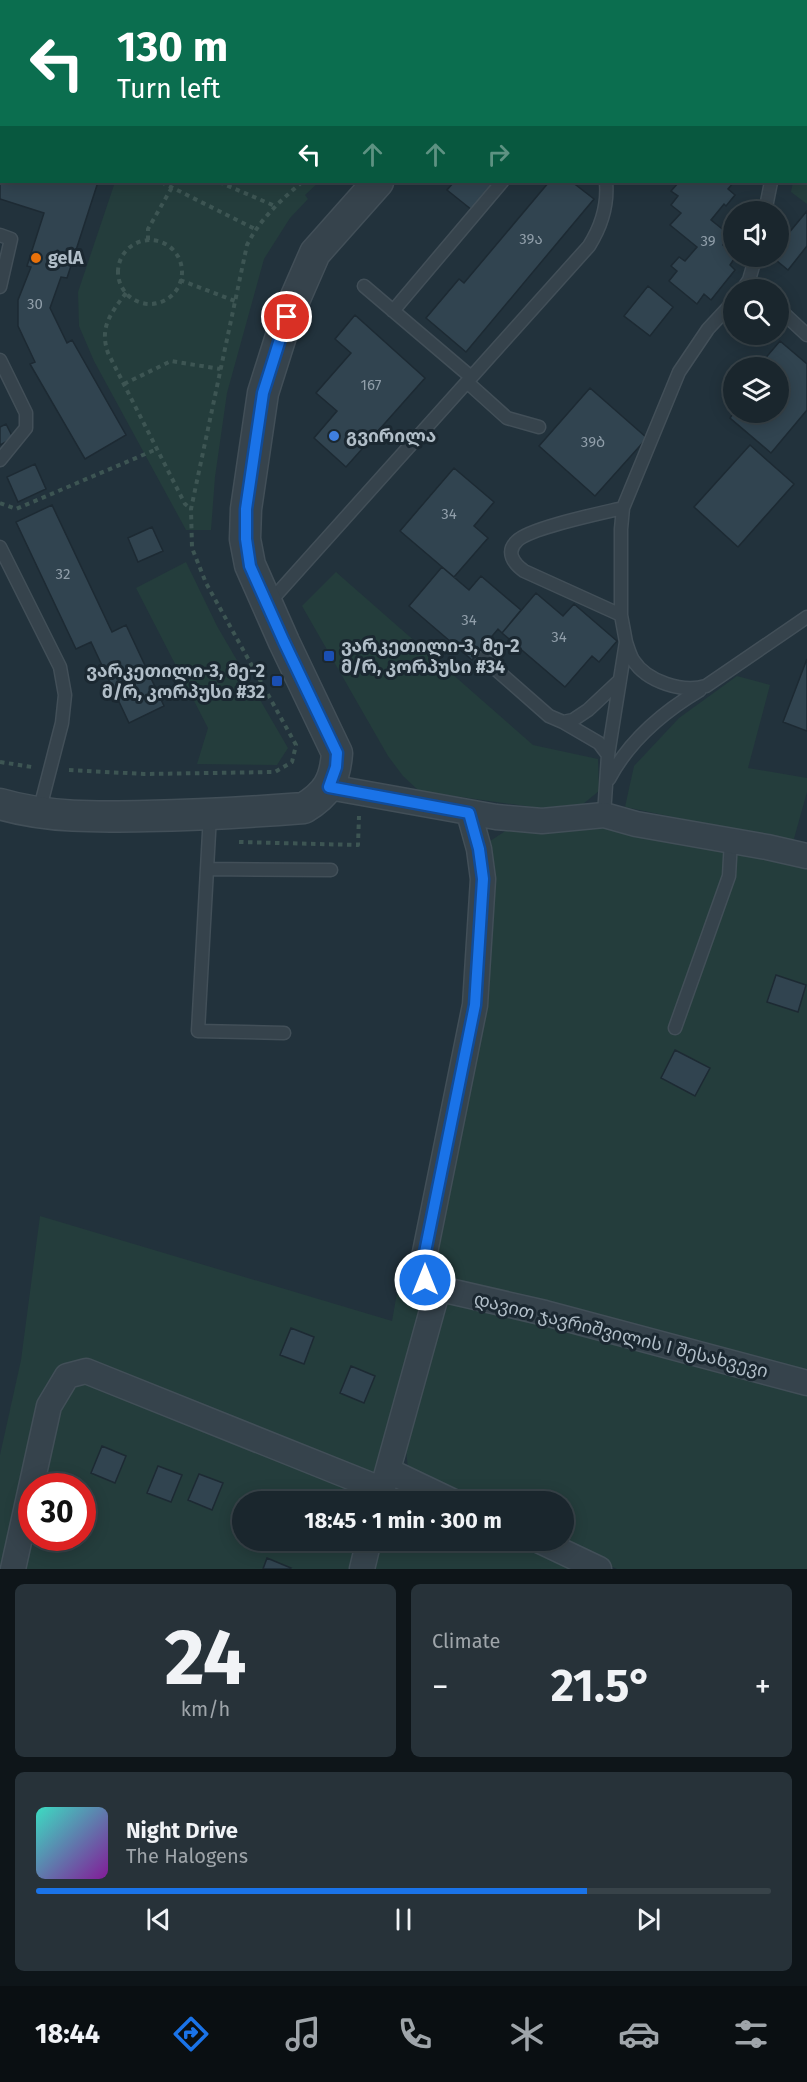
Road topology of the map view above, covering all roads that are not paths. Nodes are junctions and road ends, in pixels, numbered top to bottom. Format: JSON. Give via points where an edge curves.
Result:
{"nodes":[{"id":1,"x":377,"y":183,"type":"edge"},
{"id":2,"x":501,"y":183,"type":"edge"},
{"id":3,"x":606,"y":183,"type":"edge"},
{"id":4,"x":771,"y":183,"type":"edge"},
{"id":5,"x":767,"y":201,"type":"edge"},
{"id":6,"x":0,"y":235,"type":"edge"},
{"id":7,"x":364,"y":286,"type":"dead end"},
{"id":8,"x":0,"y":287,"type":"edge"},
{"id":9,"x":393,"y":310,"type":"junction"},
{"id":10,"x":723,"y":313,"type":"edge"},
{"id":11,"x":789,"y":318,"type":"edge"},
{"id":12,"x":807,"y":335,"type":"edge"},
{"id":13,"x":0,"y":360,"type":"edge"},
{"id":14,"x":469,"y":380,"type":"junction"},
{"id":15,"x":539,"y":427,"type":"dead end"},
{"id":16,"x":0,"y":460,"type":"edge"},
{"id":17,"x":623,"y":508,"type":"junction"},
{"id":18,"x":0,"y":547,"type":"edge"},
{"id":19,"x":268,"y":605,"type":"junction"},
{"id":20,"x":621,"y":615,"type":"junction"},
{"id":21,"x":807,"y":617,"type":"edge"},
{"id":22,"x":626,"y":642,"type":"junction"},
{"id":23,"x":483,"y":658,"type":"dead end"},
{"id":24,"x":620,"y":681,"type":"junction"},
{"id":25,"x":706,"y":686,"type":"junction"},
{"id":26,"x":563,"y":723,"type":"junction"},
{"id":27,"x":608,"y":755,"type":"junction"},
{"id":28,"x":606,"y":785,"type":"junction"},
{"id":29,"x":329,"y":787,"type":"junction"},
{"id":30,"x":0,"y":804,"type":"edge"},
{"id":31,"x":39,"y":812,"type":"junction"},
{"id":32,"x":469,"y":813,"type":"junction"},
{"id":33,"x":210,"y":815,"type":"junction"},
{"id":34,"x":604,"y":815,"type":"junction"},
{"id":35,"x":731,"y":840,"type":"junction"},
{"id":36,"x":807,"y":856,"type":"edge"},
{"id":37,"x":207,"y":869,"type":"junction"},
{"id":38,"x":331,"y":870,"type":"dead end"},
{"id":39,"x":675,"y":1028,"type":"dead end"},
{"id":40,"x":284,"y":1033,"type":"dead end"},
{"id":41,"x":436,"y":1288,"type":"junction"},
{"id":42,"x":807,"y":1383,"type":"edge"},
{"id":43,"x":384,"y":1488,"type":"edge"},
{"id":44,"x":399,"y":1491,"type":"edge"},
{"id":45,"x":366,"y":1551,"type":"edge"},
{"id":46,"x":561,"y":1551,"type":"edge"},
{"id":47,"x":13,"y":1569,"type":"edge"},
{"id":48,"x":362,"y":1569,"type":"edge"},
{"id":49,"x":599,"y":1569,"type":"edge"}],
"edges":[{"from":1,"to":19,"type":"street","via":[[315,253],[287,317],[263,393],[246,509],[246,539],[250,566]]},
{"from":2,"to":9,"type":"lane"},
{"from":3,"to":14,"type":"lane","via":[[600,229],[589,246]]},
{"from":4,"to":5,"type":"lane"},
{"from":6,"to":8,"type":"lane","via":[[11,239]]},
{"from":7,"to":9,"type":"lane"},
{"from":9,"to":14,"type":"lane"},
{"from":10,"to":17,"type":"lane","via":[[679,372]]},
{"from":11,"to":12,"type":"lane"},
{"from":13,"to":16,"type":"lane","via":[[26,412],[26,428]]},
{"from":14,"to":15,"type":"lane","via":[[507,418]]},
{"from":14,"to":19,"type":"lane"},
{"from":17,"to":20,"type":"lane"},
{"from":17,"to":20,"type":"lane","via":[[534,532],[517,540],[511,556],[524,571]]},
{"from":18,"to":31,"type":"lane","via":[[60,667],[65,695],[62,723]]},
{"from":19,"to":29,"type":"street","via":[[337,753]]},
{"from":20,"to":22,"type":"lane"},
{"from":21,"to":25,"type":"lane"},
{"from":22,"to":24,"type":"lane"},
{"from":22,"to":25,"type":"lane","via":[[634,661],[664,683],[683,689]]},
{"from":23,"to":26,"type":"lane","via":[[549,716]]},
{"from":24,"to":26,"type":"lane","via":[[588,710]]},
{"from":24,"to":27,"type":"lane"},
{"from":25,"to":28,"type":"lane","via":[[671,707],[651,725],[626,752]]},
{"from":26,"to":27,"type":"lane","via":[[598,743]]},
{"from":27,"to":28,"type":"lane"},
{"from":28,"to":34,"type":"lane"},
{"from":29,"to":32,"type":"street"},
{"from":29,"to":33,"type":"street","via":[[304,808]]},
{"from":30,"to":31,"type":"street"},
{"from":31,"to":33,"type":"street","via":[[99,818]]},
{"from":32,"to":34,"type":"street","via":[[542,821]]},
{"from":32,"to":41,"type":"street","via":[[483,879],[482,916],[475,1005],[421,1272]]},
{"from":33,"to":37,"type":"lane"},
{"from":34,"to":35,"type":"street"},
{"from":35,"to":36,"type":"street"},
{"from":35,"to":39,"type":"lane","via":[[729,876]]},
{"from":37,"to":38,"type":"lane"},
{"from":37,"to":40,"type":"lane","via":[[198,1031]]},
{"from":41,"to":42,"type":"street","name":"დავით ჯავრიშვილის I შესახვევი"},
{"from":41,"to":43,"type":"street"},
{"from":43,"to":44,"type":"street"},
{"from":43,"to":47,"type":"street","via":[[86,1371],[67,1376],[49,1406]]},
{"from":45,"to":48,"type":"street"},
{"from":46,"to":49,"type":"street"}]}
